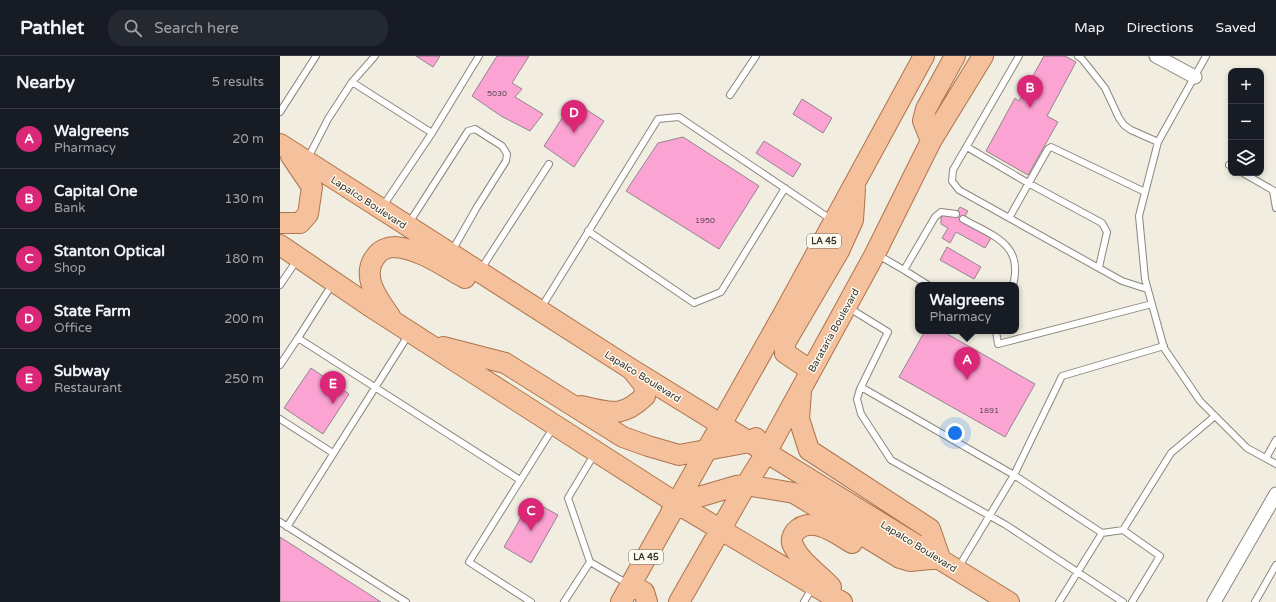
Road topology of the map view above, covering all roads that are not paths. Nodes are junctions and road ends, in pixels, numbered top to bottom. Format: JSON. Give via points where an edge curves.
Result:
{"nodes":[{"id":1,"x":316,"y":56,"type":"edge"},
{"id":2,"x":375,"y":56,"type":"edge"},
{"id":3,"x":479,"y":56,"type":"edge"},
{"id":4,"x":756,"y":56,"type":"edge"},
{"id":5,"x":924,"y":56,"type":"edge"},
{"id":6,"x":955,"y":56,"type":"edge"},
{"id":7,"x":983,"y":56,"type":"edge"},
{"id":8,"x":1019,"y":56,"type":"edge"},
{"id":9,"x":1078,"y":56,"type":"edge"},
{"id":10,"x":1156,"y":56,"type":"edge"},
{"id":11,"x":1206,"y":56,"type":"edge"},
{"id":12,"x":1195,"y":77,"type":"junction"},
{"id":13,"x":352,"y":82,"type":"junction"},
{"id":14,"x":730,"y":95,"type":"dead end"},
{"id":15,"x":280,"y":112,"type":"edge"},
{"id":16,"x":430,"y":135,"type":"junction"},
{"id":17,"x":931,"y":141,"type":"junction"},
{"id":18,"x":1158,"y":142,"type":"junction"},
{"id":19,"x":283,"y":146,"type":"edge"},
{"id":20,"x":967,"y":147,"type":"junction"},
{"id":21,"x":306,"y":161,"type":"junction"},
{"id":22,"x":549,"y":164,"type":"dead end"},
{"id":23,"x":1248,"y":176,"type":"edge"},
{"id":24,"x":855,"y":183,"type":"junction"},
{"id":25,"x":1028,"y":183,"type":"junction"},
{"id":26,"x":785,"y":188,"type":"junction"},
{"id":27,"x":1145,"y":192,"type":"junction"},
{"id":28,"x":1275,"y":192,"type":"edge"},
{"id":29,"x":1276,"y":208,"type":"edge"},
{"id":30,"x":381,"y":209,"type":"junction"},
{"id":31,"x":956,"y":214,"type":"dead end"},
{"id":32,"x":1009,"y":218,"type":"junction"},
{"id":33,"x":963,"y":219,"type":"dead end"},
{"id":34,"x":280,"y":222,"type":"edge"},
{"id":35,"x":834,"y":222,"type":"junction"},
{"id":36,"x":407,"y":226,"type":"junction"},
{"id":37,"x":588,"y":231,"type":"junction"},
{"id":38,"x":280,"y":245,"type":"edge"},
{"id":39,"x":451,"y":254,"type":"junction"},
{"id":40,"x":875,"y":254,"type":"junction"},
{"id":41,"x":299,"y":258,"type":"junction"},
{"id":42,"x":1099,"y":267,"type":"junction"},
{"id":43,"x":904,"y":270,"type":"junction"},
{"id":44,"x":479,"y":272,"type":"junction"},
{"id":45,"x":334,"y":282,"type":"junction"},
{"id":46,"x":923,"y":282,"type":"edge"},
{"id":47,"x":1013,"y":282,"type":"edge"},
{"id":48,"x":280,"y":285,"type":"edge"},
{"id":49,"x":1147,"y":289,"type":"junction"},
{"id":50,"x":1152,"y":304,"type":"junction"},
{"id":51,"x":846,"y":306,"type":"junction"},
{"id":52,"x":540,"y":311,"type":"junction"},
{"id":53,"x":410,"y":332,"type":"junction"},
{"id":54,"x":996,"y":334,"type":"edge"},
{"id":55,"x":298,"y":338,"type":"junction"},
{"id":56,"x":1164,"y":346,"type":"junction"},
{"id":57,"x":280,"y":365,"type":"edge"},
{"id":58,"x":631,"y":369,"type":"junction"},
{"id":59,"x":806,"y":378,"type":"junction"},
{"id":60,"x":375,"y":387,"type":"junction"},
{"id":61,"x":861,"y":387,"type":"junction"},
{"id":62,"x":567,"y":403,"type":"junction"},
{"id":63,"x":1215,"y":416,"type":"junction"},
{"id":64,"x":280,"y":419,"type":"edge"},
{"id":65,"x":720,"y":424,"type":"junction"},
{"id":66,"x":555,"y":426,"type":"junction"},
{"id":67,"x":1276,"y":440,"type":"edge"},
{"id":68,"x":758,"y":447,"type":"junction"},
{"id":69,"x":706,"y":450,"type":"junction"},
{"id":70,"x":595,"y":452,"type":"junction"},
{"id":71,"x":334,"y":453,"type":"junction"},
{"id":72,"x":1266,"y":458,"type":"junction"},
{"id":73,"x":1276,"y":464,"type":"edge"},
{"id":74,"x":1014,"y":475,"type":"junction"},
{"id":75,"x":520,"y":480,"type":"junction"},
{"id":76,"x":746,"y":485,"type":"junction"},
{"id":77,"x":1276,"y":494,"type":"edge"},
{"id":78,"x":676,"y":507,"type":"junction"},
{"id":79,"x":990,"y":516,"type":"junction"},
{"id":80,"x":280,"y":522,"type":"edge"},
{"id":81,"x":287,"y":527,"type":"junction"},
{"id":82,"x":1123,"y":530,"type":"junction"},
{"id":83,"x":720,"y":531,"type":"junction"},
{"id":84,"x":1102,"y":533,"type":"junction"},
{"id":85,"x":900,"y":558,"type":"junction"},
{"id":86,"x":940,"y":558,"type":"junction"},
{"id":87,"x":590,"y":562,"type":"junction"},
{"id":88,"x":1276,"y":565,"type":"edge"},
{"id":89,"x":957,"y":569,"type":"junction"},
{"id":90,"x":1077,"y":572,"type":"junction"},
{"id":91,"x":630,"y":585,"type":"junction"},
{"id":92,"x":814,"y":586,"type":"junction"},
{"id":93,"x":406,"y":602,"type":"edge"},
{"id":94,"x":532,"y":602,"type":"edge"},
{"id":95,"x":564,"y":602,"type":"edge"},
{"id":96,"x":621,"y":602,"type":"edge"},
{"id":97,"x":647,"y":602,"type":"edge"},
{"id":98,"x":679,"y":602,"type":"edge"},
{"id":99,"x":804,"y":602,"type":"edge"},
{"id":100,"x":844,"y":602,"type":"edge"},
{"id":101,"x":1009,"y":602,"type":"edge"},
{"id":102,"x":1059,"y":602,"type":"edge"},
{"id":103,"x":1123,"y":602,"type":"edge"},
{"id":104,"x":1132,"y":602,"type":"edge"},
{"id":105,"x":1214,"y":602,"type":"edge"},
{"id":106,"x":1255,"y":602,"type":"edge"}],
"edges":[{"from":1,"to":15,"type":"lane"},
{"from":2,"to":13,"type":"lane"},
{"from":3,"to":16,"type":"lane"},
{"from":4,"to":14,"type":"lane"},
{"from":5,"to":24,"type":"main road","number":"LA 45"},
{"from":6,"to":17,"type":"main road","via":[[926,109],[923,121]]},
{"from":7,"to":17,"type":"main road","name":"Barataria Boulevard"},
{"from":8,"to":20,"type":"lane"},
{"from":9,"to":18,"type":"lane","via":[[1105,88],[1124,125]]},
{"from":10,"to":12,"type":"street"},
{"from":11,"to":12,"type":"lane"},
{"from":12,"to":18,"type":"lane"},
{"from":13,"to":16,"type":"lane"},
{"from":13,"to":21,"type":"lane","via":[[328,119]]},
{"from":16,"to":30,"type":"lane"},
{"from":17,"to":40,"type":"main road","name":"Barataria Boulevard"},
{"from":18,"to":27,"type":"lane"},
{"from":19,"to":21,"type":"main road","name":"Lapalco Boulevard"},
{"from":19,"to":34,"type":"main road","via":[[312,186],[308,214],[300,223]]},
{"from":20,"to":25,"type":"lane"},
{"from":20,"to":32,"type":"lane","via":[[953,170],[952,181],[959,190]]},
{"from":21,"to":30,"type":"main road","name":"Lapalco Boulevard"},
{"from":22,"to":44,"type":"lane"},
{"from":23,"to":28,"type":"lane"},
{"from":24,"to":35,"type":"main road","number":"LA 45"},
{"from":24,"to":59,"type":"main road","via":[[853,220],[839,251],[785,343],[784,353]]},
{"from":25,"to":27,"type":"lane","via":[[1051,147]]},
{"from":25,"to":32,"type":"lane"},
{"from":25,"to":42,"type":"lane","via":[[1102,223],[1107,232]]},
{"from":26,"to":35,"type":"lane"},
{"from":26,"to":37,"type":"lane","via":[[721,292],[694,303]]},
{"from":26,"to":37,"type":"lane","via":[[679,117],[658,119]]},
{"from":27,"to":49,"type":"lane","via":[[1139,216]]},
{"from":28,"to":29,"type":"lane"},
{"from":30,"to":36,"type":"main road","name":"Lapalco Boulevard"},
{"from":31,"to":43,"type":"lane","via":[[941,212],[934,217]]},
{"from":32,"to":42,"type":"lane"},
{"from":33,"to":47,"type":"lane","via":[[1005,243],[1016,262]]},
{"from":35,"to":65,"type":"main road","number":"LA 45"},
{"from":36,"to":39,"type":"main road","name":"Lapalco Boulevard"},
{"from":36,"to":39,"type":"lane","via":[[466,133],[475,129],[482,133],[502,146],[508,157]]},
{"from":37,"to":52,"type":"lane"},
{"from":38,"to":41,"type":"main road"},
{"from":39,"to":44,"type":"main road","name":"Lapalco Boulevard"},
{"from":40,"to":43,"type":"lane"},
{"from":40,"to":51,"type":"main road","name":"Barataria Boulevard"},
{"from":41,"to":45,"type":"main road"},
{"from":41,"to":48,"type":"lane"},
{"from":42,"to":49,"type":"lane","via":[[1122,281]]},
{"from":43,"to":46,"type":"lane"},
{"from":44,"to":52,"type":"main road","name":"Lapalco Boulevard"},
{"from":45,"to":53,"type":"main road"},
{"from":45,"to":55,"type":"lane"},
{"from":49,"to":50,"type":"lane"},
{"from":50,"to":54,"type":"lane","via":[[998,344]]},
{"from":50,"to":56,"type":"lane"},
{"from":51,"to":59,"type":"main road","name":"Barataria Boulevard"},
{"from":51,"to":61,"type":"lane","via":[[888,332]]},
{"from":52,"to":53,"type":"main road","via":[[481,287],[432,259],[393,247],[380,251],[372,261],[372,287]]},
{"from":52,"to":58,"type":"main road","name":"Lapalco Boulevard"},
{"from":53,"to":60,"type":"lane"},
{"from":53,"to":62,"type":"main road","via":[[505,363]]},
{"from":53,"to":66,"type":"main road"},
{"from":55,"to":57,"type":"lane"},
{"from":55,"to":60,"type":"lane"},
{"from":56,"to":63,"type":"lane","via":[[1200,401]]},
{"from":56,"to":74,"type":"lane","via":[[1062,376]]},
{"from":58,"to":62,"type":"main road","via":[[644,385],[645,396],[632,408],[615,413]]},
{"from":58,"to":65,"type":"main road","name":"Lapalco Boulevard"},
{"from":59,"to":68,"type":"main road","name":"Barataria Boulevard","via":[[780,424]]},
{"from":59,"to":86,"type":"main road","via":[[799,419],[809,450],[930,529]]},
{"from":60,"to":71,"type":"lane"},
{"from":60,"to":75,"type":"lane"},
{"from":61,"to":74,"type":"lane"},
{"from":61,"to":79,"type":"lane","via":[[857,399],[861,414],[890,460]]},
{"from":62,"to":69,"type":"main road","via":[[623,437],[648,446],[679,455]]},
{"from":63,"to":72,"type":"lane","via":[[1247,448]]},
{"from":63,"to":82,"type":"lane","via":[[1171,454]]},
{"from":64,"to":71,"type":"lane"},
{"from":65,"to":68,"type":"main road","name":"Lapalco Boulevard"},
{"from":65,"to":69,"type":"main road","number":"LA 45"},
{"from":66,"to":70,"type":"main road"},
{"from":66,"to":75,"type":"lane"},
{"from":67,"to":72,"type":"lane"},
{"from":68,"to":69,"type":"main road"},
{"from":68,"to":76,"type":"main road","name":"Barataria Boulevard"},
{"from":68,"to":86,"type":"main road","name":"Lapalco Boulevard"},
{"from":69,"to":78,"type":"main road","number":"LA 45"},
{"from":70,"to":78,"type":"main road"},
{"from":70,"to":87,"type":"lane","via":[[568,498]]},
{"from":71,"to":81,"type":"lane"},
{"from":72,"to":73,"type":"lane"},
{"from":74,"to":79,"type":"lane"},
{"from":74,"to":84,"type":"lane"},
{"from":75,"to":94,"type":"lane","via":[[469,562]]},
{"from":76,"to":78,"type":"main road","via":[[695,498]]},
{"from":76,"to":83,"type":"main road","name":"Barataria Boulevard"},
{"from":76,"to":85,"type":"main road","via":[[794,493]]},
{"from":77,"to":105,"type":"street"},
{"from":78,"to":83,"type":"main road"},
{"from":78,"to":91,"type":"main road","number":"LA 45"},
{"from":79,"to":89,"type":"lane"},
{"from":79,"to":90,"type":"lane"},
{"from":80,"to":81,"type":"lane"},
{"from":81,"to":93,"type":"lane"},
{"from":82,"to":84,"type":"lane"},
{"from":82,"to":104,"type":"lane","via":[[1160,556]]},
{"from":83,"to":92,"type":"main road"},
{"from":83,"to":98,"type":"main road","name":"Barataria Boulevard"},
{"from":84,"to":90,"type":"lane"},
{"from":85,"to":86,"type":"main road","via":[[910,561]]},
{"from":85,"to":100,"type":"main road","via":[[865,551],[830,529],[816,525],[797,530],[791,539],[800,556]]},
{"from":86,"to":89,"type":"main road","name":"Lapalco Boulevard"},
{"from":87,"to":91,"type":"lane"},
{"from":87,"to":95,"type":"lane"},
{"from":88,"to":106,"type":"lane"},
{"from":89,"to":101,"type":"main road","name":"Lapalco Boulevard"},
{"from":90,"to":102,"type":"lane"},
{"from":90,"to":103,"type":"lane"},
{"from":91,"to":96,"type":"main road","number":"LA 45"},
{"from":91,"to":97,"type":"main road","via":[[644,592]]},
{"from":92,"to":99,"type":"lane"},
{"from":92,"to":100,"type":"main road"}]}
